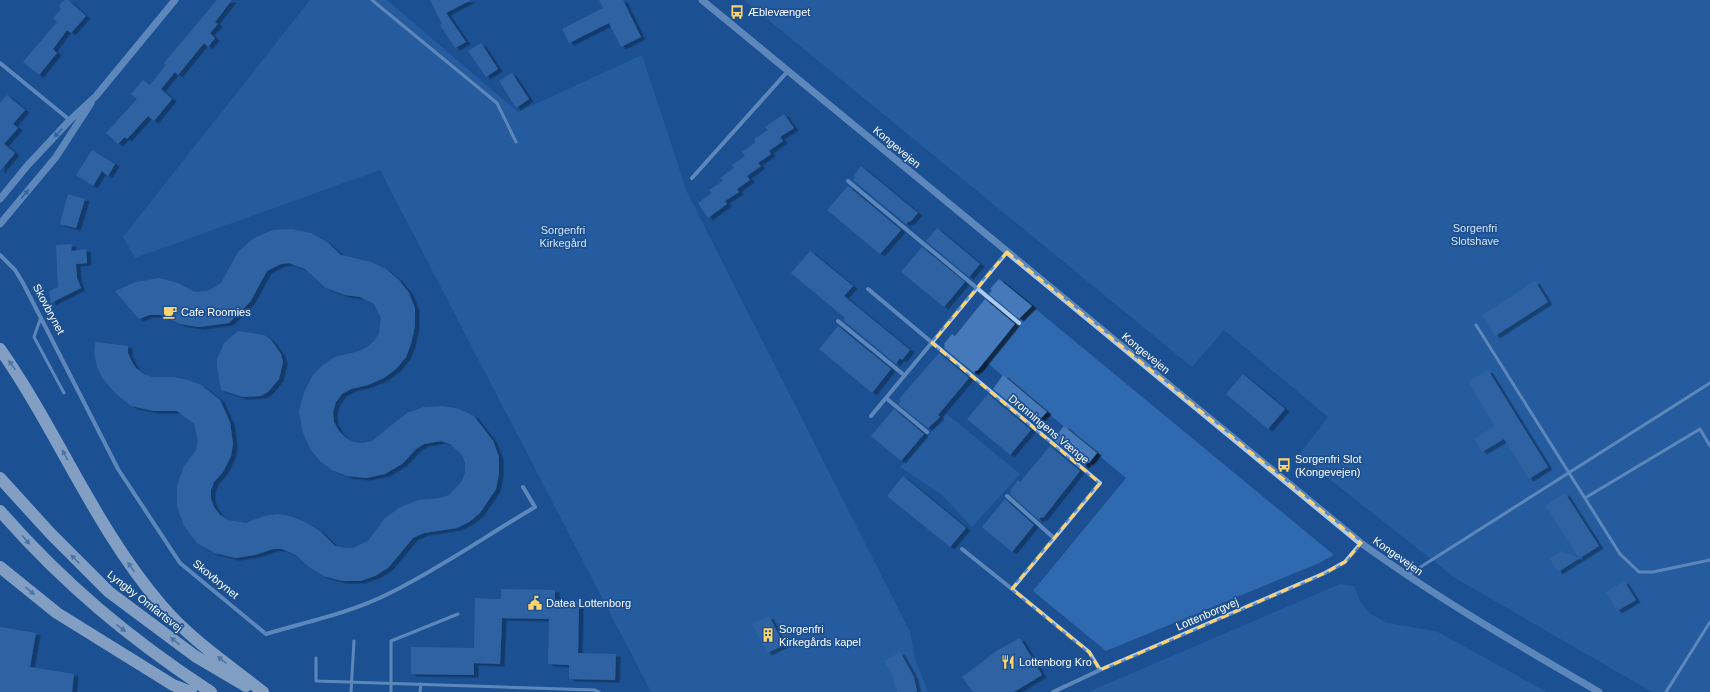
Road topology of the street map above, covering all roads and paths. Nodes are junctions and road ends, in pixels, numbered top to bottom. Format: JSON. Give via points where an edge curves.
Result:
{"nodes":[{"id":1,"x":175,"y":0,"type":"edge"},
{"id":2,"x":372,"y":0,"type":"edge"},
{"id":3,"x":702,"y":0,"type":"edge"},
{"id":4,"x":0,"y":63,"type":"edge"},
{"id":5,"x":788,"y":71,"type":"junction"},
{"id":6,"x":96,"y":96,"type":"junction"},
{"id":7,"x":70,"y":120,"type":"junction"},
{"id":8,"x":78,"y":126,"type":"junction"},
{"id":9,"x":516,"y":142,"type":"dead end"},
{"id":10,"x":692,"y":178,"type":"dead end"},
{"id":11,"x":848,"y":181,"type":"dead end"},
{"id":12,"x":0,"y":199,"type":"edge"},
{"id":13,"x":0,"y":224,"type":"edge"},
{"id":14,"x":1007,"y":252,"type":"junction"},
{"id":15,"x":0,"y":255,"type":"edge"},
{"id":16,"x":977,"y":288,"type":"junction"},
{"id":17,"x":868,"y":289,"type":"dead end"},
{"id":18,"x":41,"y":316,"type":"junction"},
{"id":19,"x":838,"y":321,"type":"dead end"},
{"id":20,"x":1019,"y":322,"type":"dead end"},
{"id":21,"x":1476,"y":325,"type":"dead end"},
{"id":22,"x":932,"y":343,"type":"junction"},
{"id":23,"x":0,"y":349,"type":"edge"},
{"id":24,"x":904,"y":375,"type":"junction"},
{"id":25,"x":1710,"y":383,"type":"edge"},
{"id":26,"x":64,"y":393,"type":"dead end"},
{"id":27,"x":886,"y":398,"type":"junction"},
{"id":28,"x":871,"y":416,"type":"dead end"},
{"id":29,"x":927,"y":432,"type":"dead end"},
{"id":30,"x":1710,"y":446,"type":"edge"},
{"id":31,"x":1569,"y":473,"type":"junction"},
{"id":32,"x":0,"y":478,"type":"edge"},
{"id":33,"x":523,"y":487,"type":"dead end"},
{"id":34,"x":1007,"y":496,"type":"dead end"},
{"id":35,"x":1585,"y":498,"type":"junction"},
{"id":36,"x":0,"y":511,"type":"edge"},
{"id":37,"x":1054,"y":538,"type":"junction"},
{"id":38,"x":1361,"y":544,"type":"junction"},
{"id":39,"x":962,"y":549,"type":"dead end"},
{"id":40,"x":1710,"y":560,"type":"edge"},
{"id":41,"x":0,"y":567,"type":"edge"},
{"id":42,"x":1407,"y":576,"type":"junction"},
{"id":43,"x":1012,"y":589,"type":"junction"},
{"id":44,"x":458,"y":614,"type":"dead end"},
{"id":45,"x":1710,"y":622,"type":"edge"},
{"id":46,"x":354,"y":641,"type":"dead end"},
{"id":47,"x":316,"y":658,"type":"dead end"},
{"id":48,"x":1100,"y":670,"type":"junction"},
{"id":49,"x":351,"y":682,"type":"junction"},
{"id":50,"x":391,"y":683,"type":"junction"},
{"id":51,"x":420,"y":684,"type":"junction"},
{"id":52,"x":191,"y":692,"type":"edge"},
{"id":53,"x":211,"y":692,"type":"edge"},
{"id":54,"x":255,"y":692,"type":"edge"},
{"id":55,"x":263,"y":692,"type":"edge"},
{"id":56,"x":351,"y":692,"type":"edge"},
{"id":57,"x":391,"y":692,"type":"edge"},
{"id":58,"x":420,"y":692,"type":"edge"},
{"id":59,"x":599,"y":692,"type":"edge"},
{"id":60,"x":1052,"y":692,"type":"edge"},
{"id":61,"x":1599,"y":692,"type":"edge"},
{"id":62,"x":1666,"y":692,"type":"edge"}],
"edges":[{"from":1,"to":6,"type":"street"},
{"from":2,"to":9,"type":"lane","via":[[497,103]]},
{"from":3,"to":5,"type":"street","name":"Kongevejen"},
{"from":4,"to":7,"type":"street"},
{"from":5,"to":10,"type":"street"},
{"from":5,"to":14,"type":"street","name":"Kongevejen"},
{"from":6,"to":7,"type":"street"},
{"from":6,"to":8,"type":"street"},
{"from":7,"to":8,"type":"street"},
{"from":7,"to":12,"type":"street","one_way":true,"via":[[26,166]]},
{"from":13,"to":8,"type":"street","one_way":true,"via":[[56,157]]},
{"from":11,"to":16,"type":"street"},
{"from":14,"to":16,"type":"street"},
{"from":14,"to":38,"type":"street","name":"Kongevejen"},
{"from":15,"to":18,"type":"street","name":"Skovbrynet","via":[[15,270]]},
{"from":16,"to":20,"type":"street"},
{"from":16,"to":22,"type":"street"},
{"from":17,"to":22,"type":"street","name":"Dronningens Vænge"},
{"from":18,"to":26,"type":"lane","via":[[34,337]]},
{"from":18,"to":33,"type":"street","name":"Skovbrynet","via":[[118,469],[180,563],[266,634],[342,611],[387,594],[449,560],[535,507]]},
{"from":19,"to":24,"type":"street"},
{"from":21,"to":31,"type":"lane"},
{"from":22,"to":24,"type":"street"},
{"from":22,"to":37,"type":"street","name":"Dronningens Vænge","via":[[1100,483]]},
{"from":55,"to":23,"type":"highway","one_way":true,"via":[[194,637],[162,607],[130,565],[103,523],[23,382]]},
{"from":24,"to":27,"type":"street"},
{"from":25,"to":31,"type":"lane"},
{"from":27,"to":28,"type":"street"},
{"from":27,"to":29,"type":"street"},
{"from":30,"to":35,"type":"lane","via":[[1700,429]]},
{"from":31,"to":35,"type":"lane"},
{"from":31,"to":42,"type":"lane"},
{"from":54,"to":32,"type":"highway","name":"Lyngby Omfartsvej","one_way":true,"via":[[195,656],[109,592]]},
{"from":34,"to":37,"type":"street"},
{"from":35,"to":40,"type":"lane","via":[[1620,554],[1640,572],[1653,572]]},
{"from":36,"to":53,"type":"highway","one_way":true,"via":[[35,551],[96,609],[167,663]]},
{"from":37,"to":43,"type":"street","name":"Dronningens Vænge"},
{"from":38,"to":42,"type":"street","name":"Kongevejen"},
{"from":38,"to":48,"type":"street","name":"Lottenborgvej","via":[[1344,562],[1325,573]]},
{"from":39,"to":43,"type":"street"},
{"from":41,"to":52,"type":"highway","one_way":true,"via":[[57,613],[173,685]]},
{"from":42,"to":61,"type":"street","name":"Kongevejen","via":[[1493,632]]},
{"from":43,"to":48,"type":"street","via":[[1089,652]]},
{"from":44,"to":50,"type":"lane","via":[[391,641]]},
{"from":45,"to":62,"type":"lane"},
{"from":46,"to":49,"type":"lane"},
{"from":47,"to":49,"type":"lane","via":[[316,681]]},
{"from":48,"to":60,"type":"street","name":"Lottenborgvej"},
{"from":49,"to":50,"type":"lane"},
{"from":49,"to":56,"type":"lane"},
{"from":50,"to":51,"type":"lane"},
{"from":50,"to":57,"type":"lane"},
{"from":51,"to":58,"type":"lane"},
{"from":51,"to":59,"type":"lane"}]}
